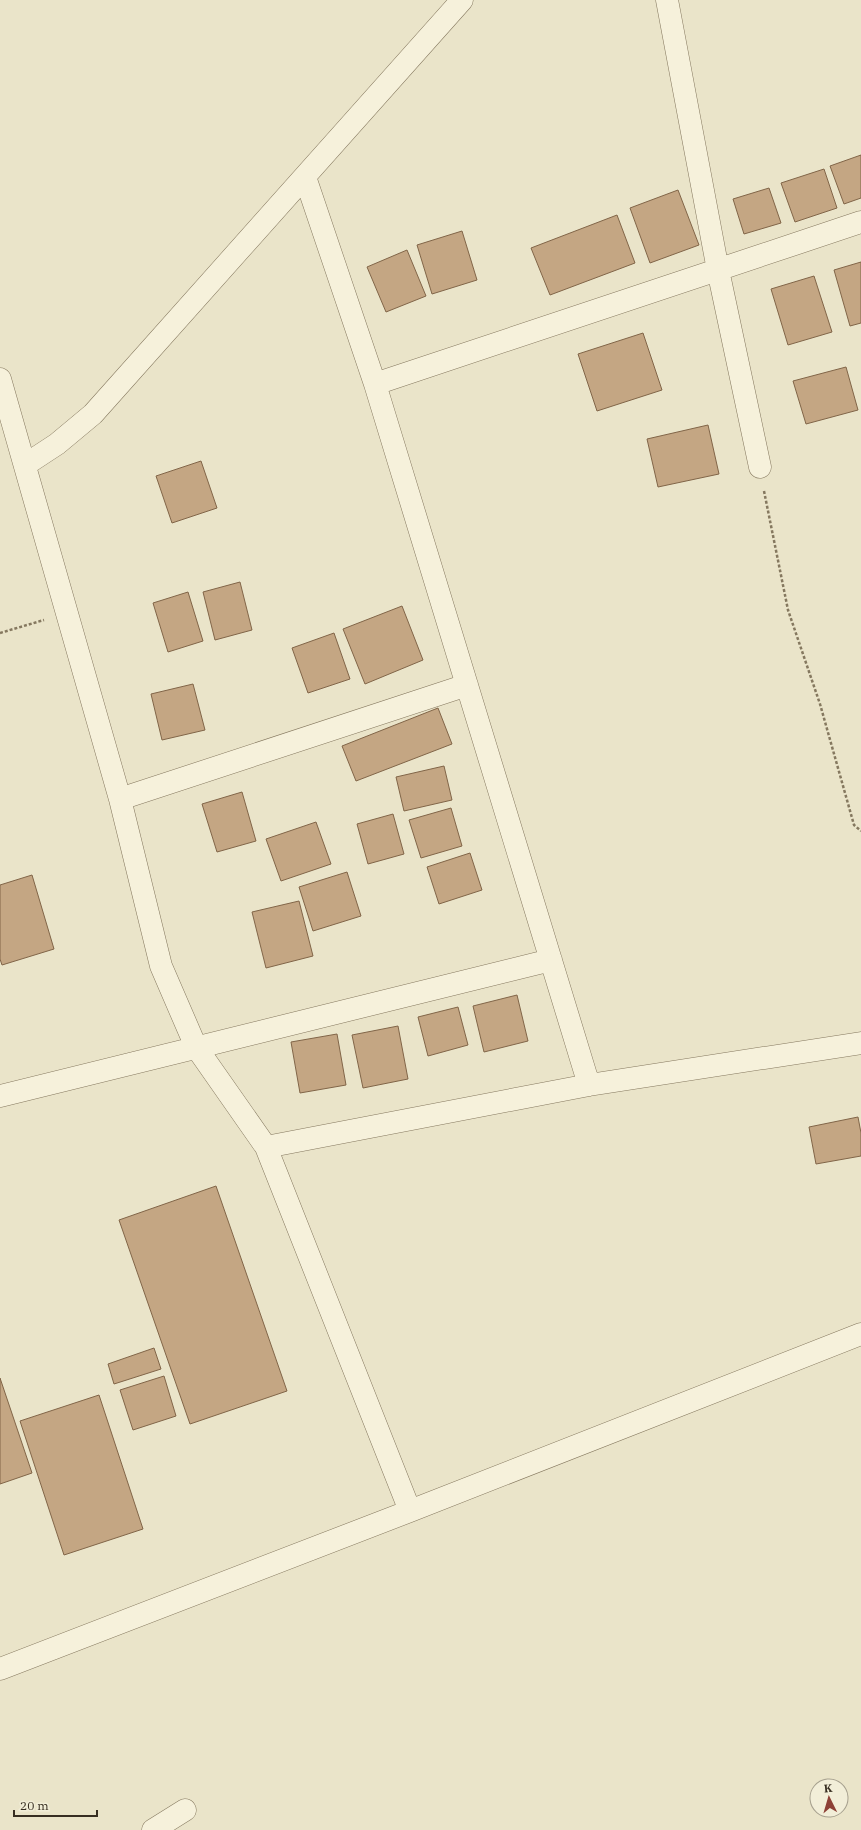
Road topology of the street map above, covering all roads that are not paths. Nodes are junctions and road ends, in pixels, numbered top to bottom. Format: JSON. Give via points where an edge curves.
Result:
{"nodes":[{"id":1,"x":462,"y":0,"type":"edge"},
{"id":2,"x":667,"y":0,"type":"edge"},
{"id":3,"x":305,"y":177,"type":"junction"},
{"id":4,"x":861,"y":222,"type":"edge"},
{"id":5,"x":718,"y":270,"type":"junction"},
{"id":6,"x":0,"y":379,"type":"edge"},
{"id":7,"x":375,"y":384,"type":"junction"},
{"id":8,"x":25,"y":464,"type":"junction"},
{"id":9,"x":760,"y":467,"type":"road end"},
{"id":10,"x":467,"y":685,"type":"junction"},
{"id":11,"x":120,"y":799,"type":"junction"},
{"id":12,"x":551,"y":960,"type":"junction"},
{"id":13,"x":861,"y":1043,"type":"edge"},
{"id":14,"x":196,"y":1047,"type":"junction"},
{"id":15,"x":589,"y":1085,"type":"junction"},
{"id":16,"x":0,"y":1096,"type":"edge"},
{"id":17,"x":266,"y":1147,"type":"junction"},
{"id":18,"x":861,"y":1334,"type":"edge"},
{"id":19,"x":410,"y":1511,"type":"junction"},
{"id":20,"x":0,"y":1669,"type":"edge"},
{"id":21,"x":185,"y":1810,"type":"dead end"},
{"id":22,"x":153,"y":1830,"type":"edge"}],
"edges":[{"from":1,"to":3,"type":"street"},
{"from":2,"to":5,"type":"street"},
{"from":3,"to":7,"type":"street"},
{"from":3,"to":8,"type":"street","via":[[93,414],[57,444]]},
{"from":4,"to":5,"type":"street"},
{"from":5,"to":7,"type":"street"},
{"from":5,"to":9,"type":"street"},
{"from":6,"to":8,"type":"street"},
{"from":7,"to":10,"type":"street"},
{"from":8,"to":11,"type":"street"},
{"from":10,"to":11,"type":"street"},
{"from":10,"to":12,"type":"street"},
{"from":11,"to":14,"type":"street","via":[[161,966]]},
{"from":12,"to":14,"type":"street"},
{"from":12,"to":15,"type":"street"},
{"from":13,"to":15,"type":"street"},
{"from":14,"to":16,"type":"street"},
{"from":14,"to":17,"type":"street"},
{"from":15,"to":17,"type":"street"},
{"from":17,"to":19,"type":"street"},
{"from":18,"to":19,"type":"street"},
{"from":19,"to":20,"type":"street"},
{"from":21,"to":22,"type":"street"}]}
